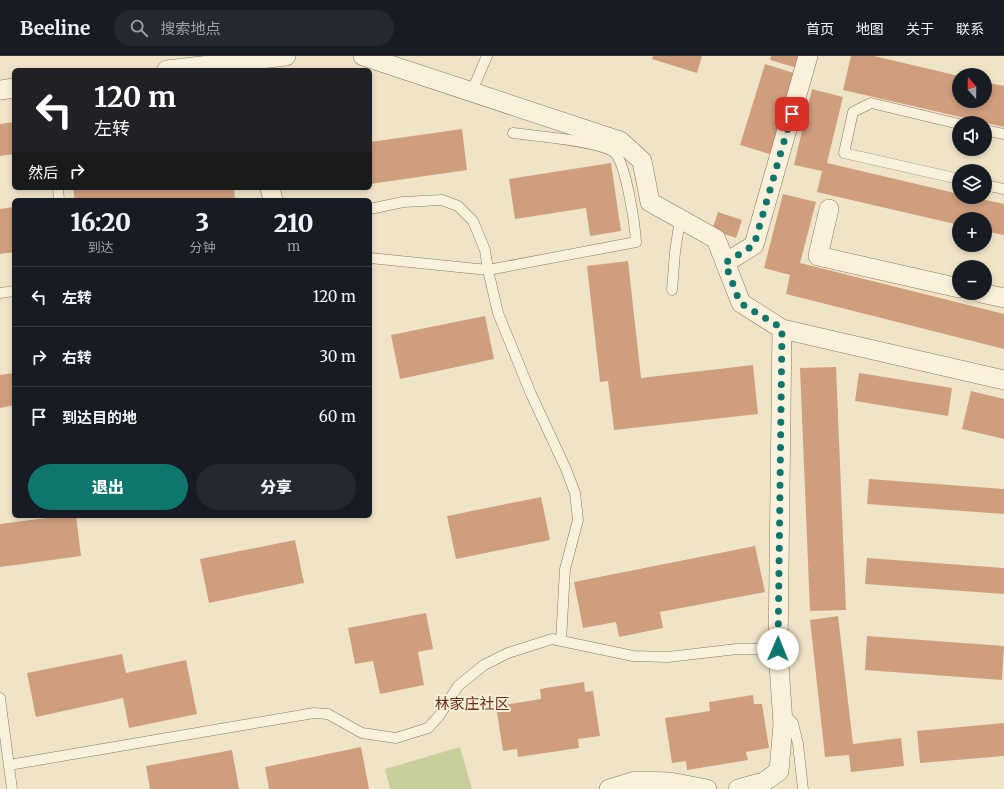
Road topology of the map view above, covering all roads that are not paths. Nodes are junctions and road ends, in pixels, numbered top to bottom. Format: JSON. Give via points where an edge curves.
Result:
{"nodes":[{"id":1,"x":286,"y":56,"type":"edge"},
{"id":2,"x":363,"y":56,"type":"edge"},
{"id":3,"x":487,"y":56,"type":"edge"},
{"id":4,"x":808,"y":56,"type":"edge"},
{"id":5,"x":245,"y":62,"type":"edge"},
{"id":6,"x":186,"y":68,"type":"edge"},
{"id":7,"x":12,"y":88,"type":"edge"},
{"id":8,"x":0,"y":90,"type":"edge"},
{"id":9,"x":472,"y":91,"type":"junction"},
{"id":10,"x":952,"y":122,"type":"edge"},
{"id":11,"x":992,"y":131,"type":"edge"},
{"id":12,"x":513,"y":133,"type":"dead end"},
{"id":13,"x":1004,"y":134,"type":"edge"},
{"id":14,"x":952,"y":177,"type":"edge"},
{"id":15,"x":992,"y":186,"type":"edge"},
{"id":16,"x":1004,"y":189,"type":"edge"},
{"id":17,"x":372,"y":209,"type":"edge"},
{"id":18,"x":829,"y":209,"type":"dead end"},
{"id":19,"x":680,"y":219,"type":"junction"},
{"id":20,"x":372,"y":258,"type":"edge"},
{"id":21,"x":725,"y":263,"type":"junction"},
{"id":22,"x":488,"y":270,"type":"junction"},
{"id":23,"x":952,"y":286,"type":"edge"},
{"id":24,"x":672,"y":290,"type":"dead end"},
{"id":25,"x":12,"y":291,"type":"edge"},
{"id":26,"x":0,"y":293,"type":"edge"},
{"id":27,"x":992,"y":295,"type":"edge"},
{"id":28,"x":1004,"y":298,"type":"edge"},
{"id":29,"x":782,"y":328,"type":"junction"},
{"id":30,"x":1004,"y":380,"type":"edge"},
{"id":31,"x":561,"y":641,"type":"junction"},
{"id":32,"x":778,"y":649,"type":"junction"},
{"id":33,"x":0,"y":698,"type":"edge"},
{"id":34,"x":782,"y":712,"type":"junction"},
{"id":35,"x":9,"y":765,"type":"junction"},
{"id":36,"x":12,"y":789,"type":"edge"},
{"id":37,"x":609,"y":789,"type":"edge"},
{"id":38,"x":707,"y":789,"type":"edge"},
{"id":39,"x":738,"y":789,"type":"edge"},
{"id":40,"x":803,"y":789,"type":"edge"}],
"edges":[{"from":1,"to":5,"type":"street"},
{"from":2,"to":9,"type":"street"},
{"from":3,"to":9,"type":"lane"},
{"from":4,"to":21,"type":"street","via":[[754,245]]},
{"from":5,"to":6,"type":"street"},
{"from":7,"to":8,"type":"street"},
{"from":9,"to":19,"type":"street","via":[[620,141],[642,161],[650,202]]},
{"from":10,"to":14,"type":"lane","via":[[871,103],[853,112],[844,153]]},
{"from":11,"to":13,"type":"lane"},
{"from":12,"to":22,"type":"lane","via":[[594,144],[615,153],[622,167],[634,217],[636,242]]},
{"from":15,"to":16,"type":"lane"},
{"from":17,"to":22,"type":"lane","via":[[403,202],[442,200],[458,206],[473,221],[485,250]]},
{"from":18,"to":23,"type":"street","via":[[818,256]]},
{"from":19,"to":21,"type":"street","via":[[716,239]]},
{"from":19,"to":24,"type":"lane"},
{"from":20,"to":22,"type":"lane"},
{"from":21,"to":29,"type":"street","via":[[740,303]]},
{"from":22,"to":31,"type":"lane","via":[[498,313],[575,493],[578,520],[565,569]]},
{"from":25,"to":26,"type":"lane"},
{"from":27,"to":28,"type":"street"},
{"from":29,"to":30,"type":"street"},
{"from":29,"to":32,"type":"street"},
{"from":31,"to":32,"type":"lane","via":[[633,656],[668,657],[737,649]]},
{"from":31,"to":35,"type":"lane","via":[[552,639],[508,653],[484,665],[458,686],[428,728],[396,738],[362,733],[328,714],[314,713]]},
{"from":32,"to":34,"type":"street"},
{"from":33,"to":35,"type":"lane"},
{"from":34,"to":39,"type":"street","via":[[779,771],[764,782]]},
{"from":34,"to":40,"type":"lane","via":[[793,722]]},
{"from":35,"to":36,"type":"lane"},
{"from":37,"to":38,"type":"street","via":[[635,781],[670,782]]}]}
